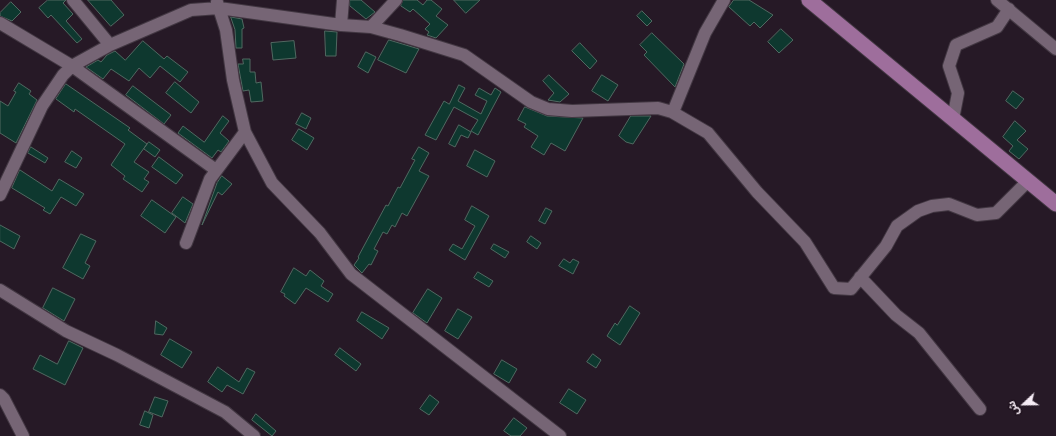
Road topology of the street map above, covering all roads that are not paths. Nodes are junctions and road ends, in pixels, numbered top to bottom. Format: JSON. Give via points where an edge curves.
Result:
{"nodes":[{"id":1,"x":73,"y":0,"type":"edge"},
{"id":2,"x":343,"y":0,"type":"edge"},
{"id":3,"x":396,"y":0,"type":"edge"},
{"id":4,"x":724,"y":0,"type":"edge"},
{"id":5,"x":809,"y":0,"type":"edge"},
{"id":6,"x":997,"y":0,"type":"edge"},
{"id":7,"x":218,"y":4,"type":"edge"},
{"id":8,"x":1009,"y":9,"type":"junction"},
{"id":9,"x":0,"y":23,"type":"edge"},
{"id":10,"x":341,"y":25,"type":"junction"},
{"id":11,"x":371,"y":27,"type":"junction"},
{"id":12,"x":110,"y":45,"type":"junction"},
{"id":13,"x":1056,"y":49,"type":"edge"},
{"id":14,"x":72,"y":66,"type":"junction"},
{"id":15,"x":673,"y":112,"type":"junction"},
{"id":16,"x":953,"y":119,"type":"junction"},
{"id":17,"x":245,"y":132,"type":"junction"},
{"id":18,"x":216,"y":170,"type":"junction"},
{"id":19,"x":1028,"y":181,"type":"junction"},
{"id":20,"x":0,"y":195,"type":"edge"},
{"id":21,"x":1056,"y":204,"type":"edge"},
{"id":22,"x":186,"y":243,"type":"dead end"},
{"id":23,"x":860,"y":277,"type":"junction"},
{"id":24,"x":0,"y":290,"type":"edge"},
{"id":25,"x":0,"y":395,"type":"edge"},
{"id":26,"x":980,"y":409,"type":"dead end"},
{"id":27,"x":23,"y":436,"type":"edge"},
{"id":28,"x":254,"y":436,"type":"edge"},
{"id":29,"x":560,"y":436,"type":"edge"}],
"edges":[{"from":1,"to":12,"type":"street"},
{"from":2,"to":10,"type":"street"},
{"from":3,"to":11,"type":"street"},
{"from":4,"to":15,"type":"street","via":[[705,32]]},
{"from":5,"to":16,"type":"main road"},
{"from":6,"to":8,"type":"street"},
{"from":7,"to":10,"type":"street"},
{"from":7,"to":12,"type":"street","via":[[191,10]]},
{"from":7,"to":17,"type":"street","via":[[226,30],[233,80]]},
{"from":8,"to":13,"type":"street"},
{"from":8,"to":16,"type":"street","via":[[997,27],[956,45],[949,66],[958,93]]},
{"from":9,"to":14,"type":"street"},
{"from":10,"to":11,"type":"street"},
{"from":11,"to":15,"type":"street","via":[[464,55],[531,102],[548,109],[572,111],[658,108]]},
{"from":12,"to":14,"type":"street"},
{"from":14,"to":18,"type":"street"},
{"from":14,"to":20,"type":"street","via":[[42,106]]},
{"from":15,"to":23,"type":"street","via":[[708,133],[757,192],[805,242],[834,288],[851,289]]},
{"from":16,"to":19,"type":"main road"},
{"from":17,"to":18,"type":"street"},
{"from":17,"to":29,"type":"street","via":[[272,183],[320,233],[351,274]]},
{"from":18,"to":22,"type":"street","via":[[210,179]]},
{"from":19,"to":21,"type":"main road"},
{"from":19,"to":23,"type":"street","via":[[996,213],[977,215],[949,204],[932,206],[918,212],[897,226],[886,246]]},
{"from":23,"to":26,"type":"street","via":[[896,315],[920,333]]},
{"from":24,"to":28,"type":"street","via":[[66,331],[225,412]]},
{"from":25,"to":27,"type":"street"}]}
